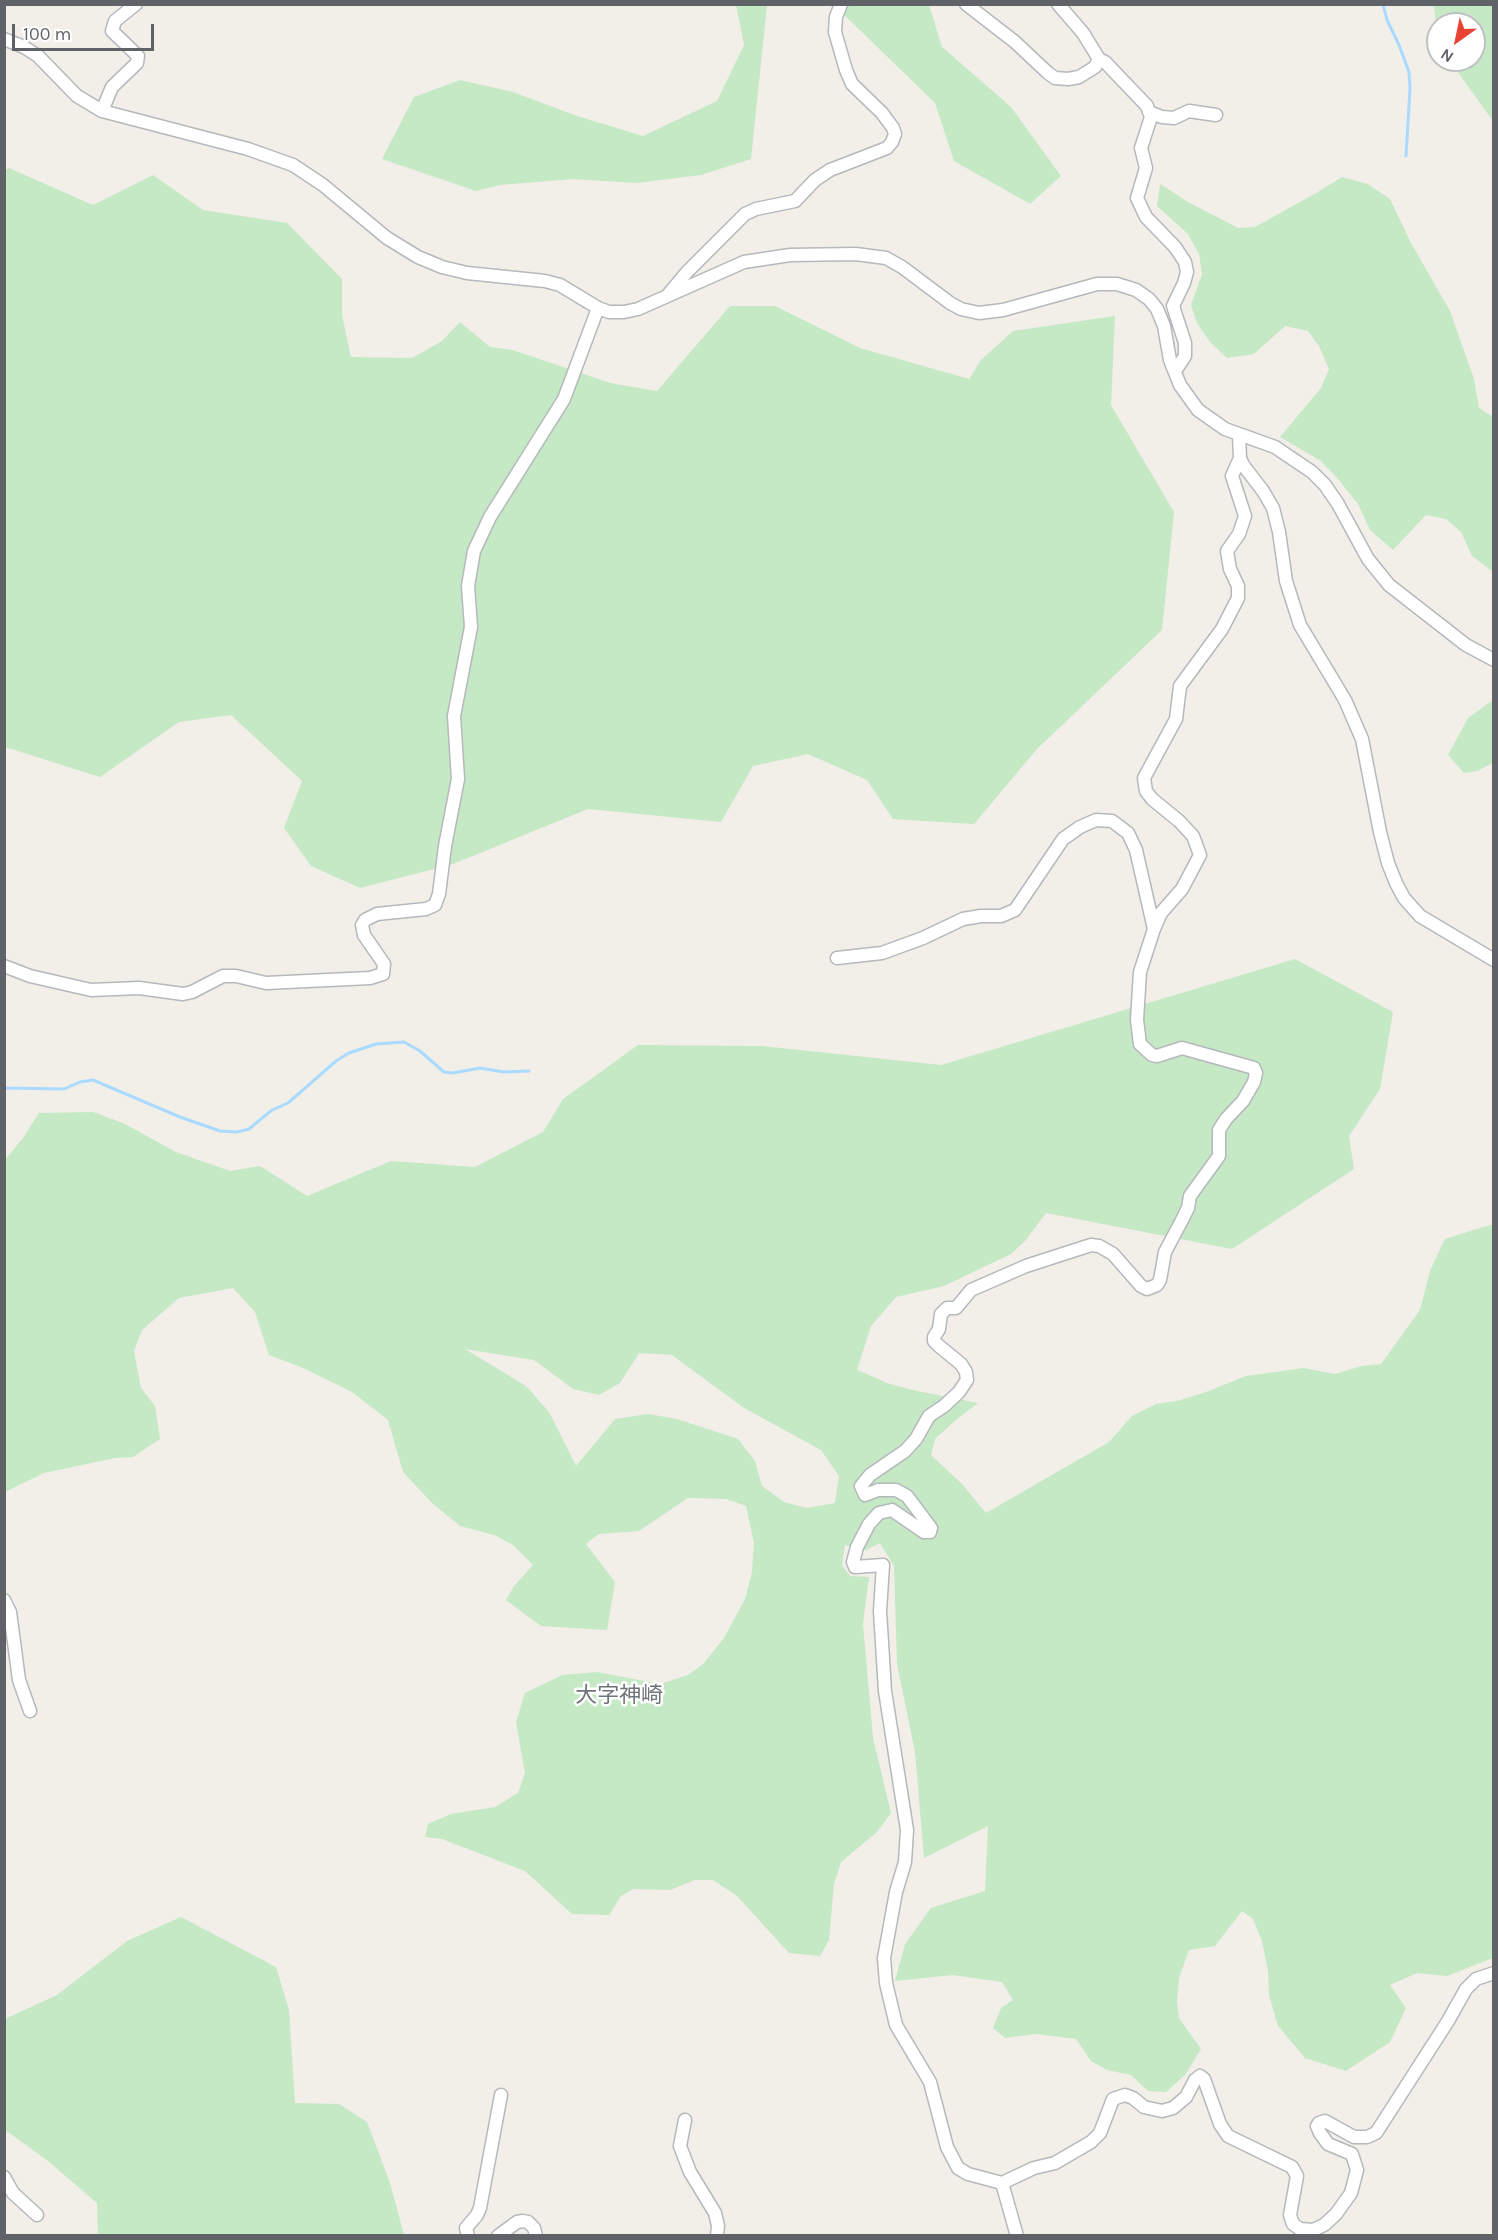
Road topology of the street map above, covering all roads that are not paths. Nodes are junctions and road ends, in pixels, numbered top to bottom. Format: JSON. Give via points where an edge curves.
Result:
{"nodes":[{"id":1,"x":136,"y":4,"type":"edge"},
{"id":2,"x":841,"y":4,"type":"edge"},
{"id":3,"x":966,"y":4,"type":"edge"},
{"id":4,"x":1058,"y":4,"type":"edge"},
{"id":5,"x":4,"y":39,"type":"edge"},
{"id":6,"x":1100,"y":59,"type":"junction"},
{"id":7,"x":102,"y":111,"type":"junction"},
{"id":8,"x":1149,"y":112,"type":"junction"},
{"id":9,"x":1216,"y":115,"type":"dead end"},
{"id":10,"x":665,"y":299,"type":"junction"},
{"id":11,"x":598,"y":308,"type":"junction"},
{"id":12,"x":1175,"y":372,"type":"junction"},
{"id":13,"x":1239,"y":436,"type":"junction"},
{"id":14,"x":1240,"y":458,"type":"junction"},
{"id":15,"x":1494,"y":660,"type":"edge"},
{"id":16,"x":1154,"y":929,"type":"junction"},
{"id":17,"x":837,"y":958,"type":"dead end"},
{"id":18,"x":1494,"y":960,"type":"edge"},
{"id":19,"x":4,"y":966,"type":"edge"},
{"id":20,"x":4,"y":1600,"type":"edge"},
{"id":21,"x":30,"y":1711,"type":"dead end"},
{"id":22,"x":1494,"y":1973,"type":"edge"},
{"id":23,"x":501,"y":2095,"type":"dead end"},
{"id":24,"x":685,"y":2120,"type":"dead end"},
{"id":25,"x":4,"y":2178,"type":"edge"},
{"id":26,"x":1002,"y":2183,"type":"junction"},
{"id":27,"x":37,"y":2215,"type":"dead end"},
{"id":28,"x":468,"y":2235,"type":"edge"},
{"id":29,"x":498,"y":2235,"type":"edge"},
{"id":30,"x":536,"y":2235,"type":"edge"},
{"id":31,"x":717,"y":2235,"type":"edge"},
{"id":32,"x":1017,"y":2235,"type":"edge"}],
"edges":[{"from":1,"to":7,"type":"street","via":[[115,21],[112,31],[138,56],[137,63],[112,87]]},
{"from":2,"to":10,"type":"street","via":[[835,32],[846,70],[852,84],[893,128],[892,142],[887,148],[830,170],[795,201],[745,214]]},
{"from":3,"to":6,"type":"street","via":[[1055,78],[1079,77]]},
{"from":4,"to":6,"type":"street"},
{"from":5,"to":7,"type":"street","via":[[38,56],[77,96]]},
{"from":6,"to":8,"type":"street"},
{"from":7,"to":11,"type":"street","via":[[282,160],[317,180],[377,231],[417,257],[467,273],[560,285]]},
{"from":8,"to":9,"type":"street","via":[[1174,118],[1189,111]]},
{"from":8,"to":12,"type":"street","via":[[1150,126],[1141,148],[1146,168],[1137,198],[1146,217],[1175,247],[1187,272],[1173,306],[1185,343],[1185,356]]},
{"from":10,"to":11,"type":"street","via":[[624,312]]},
{"from":10,"to":12,"type":"street","via":[[744,262],[789,255],[856,254],[886,258],[950,303],[979,313],[1097,284],[1117,284],[1136,290],[1153,304],[1164,326]]},
{"from":11,"to":19,"type":"street","via":[[564,399],[490,517],[474,551],[468,586],[471,627],[454,716],[458,779],[440,894],[435,905],[426,909],[377,914],[364,920],[364,935],[384,964],[383,974],[267,983],[223,976],[183,994],[139,988],[91,990]]},
{"from":12,"to":13,"type":"street","via":[[1198,410]]},
{"from":13,"to":14,"type":"street"},
{"from":13,"to":15,"type":"street","via":[[1275,447],[1312,472],[1338,504],[1368,559],[1389,585],[1466,645]]},
{"from":14,"to":16,"type":"street","via":[[1232,476],[1245,516],[1227,551],[1238,598],[1222,628],[1180,686],[1176,719],[1144,778],[1146,791],[1193,836],[1200,855]]},
{"from":14,"to":18,"type":"street","via":[[1273,508],[1286,581],[1300,625],[1345,700],[1362,739],[1380,832],[1396,883],[1420,915]]},
{"from":16,"to":17,"type":"street","via":[[1136,850],[1128,833],[1112,821],[1096,820],[1063,839],[1015,910],[1001,916],[963,920],[882,952]]},
{"from":16,"to":26,"type":"street","via":[[1140,972],[1140,1044],[1152,1055],[1182,1048],[1254,1068],[1256,1073],[1243,1101],[1219,1130],[1219,1156],[1190,1196],[1188,1208],[1165,1252],[1160,1280],[1152,1288],[1141,1286],[1113,1254],[1091,1245],[1026,1266],[971,1290],[956,1308],[947,1308],[941,1314],[934,1337],[961,1364],[967,1380],[944,1407],[929,1416],[905,1451],[870,1474],[861,1486],[865,1496],[878,1490],[896,1490],[907,1496],[931,1528],[924,1532],[892,1510],[879,1513],[869,1524],[853,1562],[855,1567],[883,1565],[880,1611],[885,1691],[907,1830],[905,1862],[884,1958],[886,1983],[896,2025],[930,2082],[947,2147],[958,2168]]},
{"from":20,"to":21,"type":"street","via":[[10,1612],[19,1680]]},
{"from":22,"to":26,"type":"street","via":[[1476,1979],[1466,1989],[1376,2133],[1354,2137],[1325,2121],[1319,2123],[1317,2126],[1328,2144],[1352,2154],[1357,2170],[1351,2193],[1336,2214],[1313,2230],[1293,2224],[1290,2215],[1297,2176],[1292,2167],[1228,2136],[1200,2076],[1186,2097],[1162,2111],[1144,2107],[1133,2098],[1113,2098],[1100,2133],[1091,2142],[1055,2163]]},
{"from":23,"to":28,"type":"street","via":[[480,2208],[466,2228]]},
{"from":24,"to":31,"type":"street","via":[[680,2146],[690,2172],[715,2213]]},
{"from":25,"to":27,"type":"street","via":[[13,2193]]},
{"from":26,"to":32,"type":"street"},
{"from":29,"to":30,"type":"street","via":[[523,2221],[534,2228]]}]}
